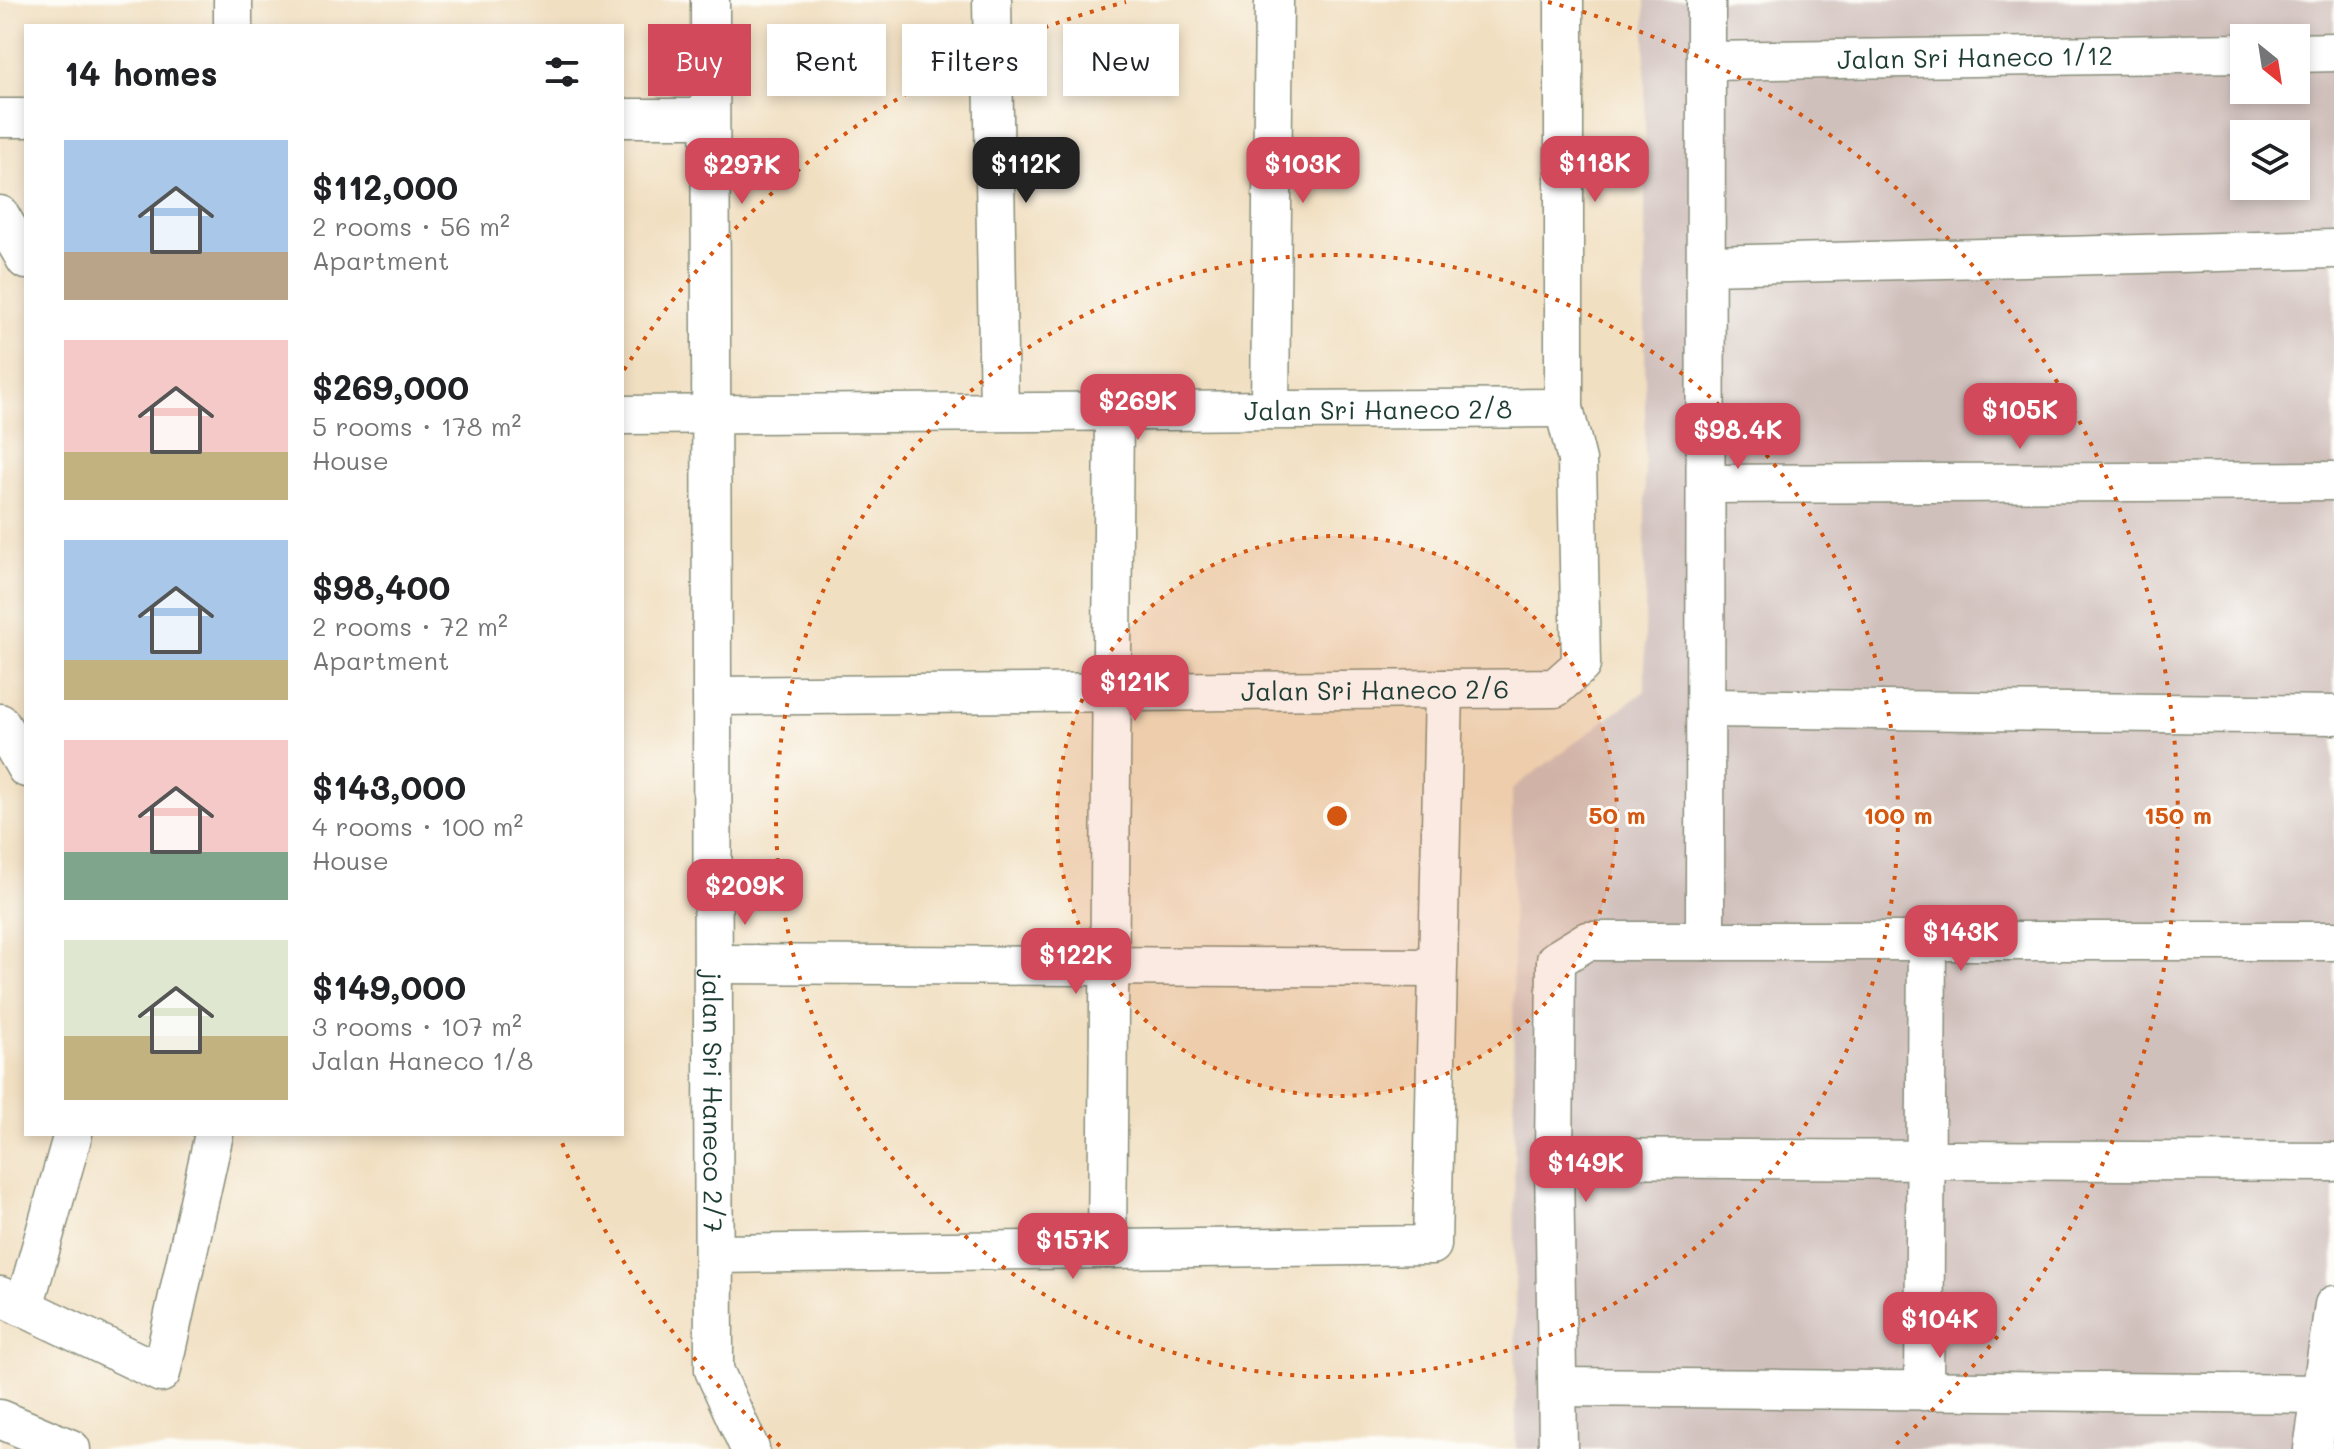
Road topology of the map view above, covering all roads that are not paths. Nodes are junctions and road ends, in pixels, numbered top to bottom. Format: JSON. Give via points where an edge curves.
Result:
{"nodes":[{"id":1,"x":233,"y":0,"type":"edge"},
{"id":2,"x":710,"y":0,"type":"edge"},
{"id":3,"x":992,"y":0,"type":"edge"},
{"id":4,"x":1274,"y":0,"type":"edge"},
{"id":5,"x":1564,"y":0,"type":"edge"},
{"id":6,"x":1706,"y":0,"type":"edge"},
{"id":7,"x":233,"y":24,"type":"edge"},
{"id":8,"x":2334,"y":52,"type":"edge"},
{"id":9,"x":2230,"y":53,"type":"edge"},
{"id":10,"x":2310,"y":53,"type":"edge"},
{"id":11,"x":1707,"y":61,"type":"junction"},
{"id":12,"x":0,"y":118,"type":"edge"},
{"id":13,"x":24,"y":118,"type":"edge"},
{"id":14,"x":624,"y":118,"type":"edge"},
{"id":15,"x":710,"y":118,"type":"junction"},
{"id":16,"x":0,"y":215,"type":"edge"},
{"id":17,"x":2334,"y":249,"type":"edge"},
{"id":18,"x":24,"y":257,"type":"edge"},
{"id":19,"x":1706,"y":265,"type":"junction"},
{"id":20,"x":1564,"y":408,"type":"junction"},
{"id":21,"x":1270,"y":410,"type":"junction"},
{"id":22,"x":999,"y":411,"type":"junction"},
{"id":23,"x":1114,"y":411,"type":"junction"},
{"id":24,"x":712,"y":413,"type":"junction"},
{"id":25,"x":624,"y":415,"type":"edge"},
{"id":26,"x":2334,"y":481,"type":"edge"},
{"id":27,"x":1707,"y":484,"type":"junction"},
{"id":28,"x":1444,"y":689,"type":"junction"},
{"id":29,"x":1112,"y":692,"type":"junction"},
{"id":30,"x":713,"y":696,"type":"junction"},
{"id":31,"x":1707,"y":708,"type":"junction"},
{"id":32,"x":2334,"y":715,"type":"edge"},
{"id":33,"x":0,"y":723,"type":"edge"},
{"id":34,"x":24,"y":765,"type":"edge"},
{"id":35,"x":1705,"y":941,"type":"junction"},
{"id":36,"x":2334,"y":941,"type":"edge"},
{"id":37,"x":1927,"y":942,"type":"junction"},
{"id":38,"x":714,"y":964,"type":"junction"},
{"id":39,"x":1110,"y":966,"type":"junction"},
{"id":40,"x":1437,"y":968,"type":"junction"},
{"id":41,"x":72,"y":1136,"type":"edge"},
{"id":42,"x":214,"y":1136,"type":"edge"},
{"id":43,"x":1554,"y":1158,"type":"junction"},
{"id":44,"x":1926,"y":1160,"type":"junction"},
{"id":45,"x":2334,"y":1162,"type":"edge"},
{"id":46,"x":1107,"y":1249,"type":"junction"},
{"id":47,"x":714,"y":1254,"type":"junction"},
{"id":48,"x":12,"y":1301,"type":"edge"},
{"id":49,"x":2334,"y":1305,"type":"edge"},
{"id":50,"x":1558,"y":1387,"type":"junction"},
{"id":51,"x":1924,"y":1391,"type":"junction"},
{"id":52,"x":2321,"y":1394,"type":"junction"},
{"id":53,"x":0,"y":1419,"type":"edge"},
{"id":54,"x":71,"y":1449,"type":"edge"},
{"id":55,"x":750,"y":1449,"type":"edge"},
{"id":56,"x":1558,"y":1449,"type":"edge"},
{"id":57,"x":2313,"y":1449,"type":"edge"}],
"edges":[{"from":1,"to":7,"type":"street"},
{"from":2,"to":15,"type":"street","name":"jalan Sri Haneco 2/7"},
{"from":3,"to":22,"type":"street"},
{"from":4,"to":21,"type":"street"},
{"from":5,"to":20,"type":"street"},
{"from":6,"to":11,"type":"street"},
{"from":8,"to":10,"type":"street"},
{"from":9,"to":11,"type":"street","name":"Jalan Sri Haneco 1/12"},
{"from":11,"to":19,"type":"street"},
{"from":12,"to":13,"type":"street"},
{"from":14,"to":15,"type":"street"},
{"from":15,"to":24,"type":"street","name":"jalan Sri Haneco 2/7"},
{"from":16,"to":18,"type":"street"},
{"from":17,"to":19,"type":"street"},
{"from":19,"to":27,"type":"street"},
{"from":20,"to":21,"type":"street","name":"Jalan Sri Haneco 2/8"},
{"from":20,"to":28,"type":"street","name":"Jalan Sri Haneco 2/6","via":[[1577,460],[1581,665],[1555,688]]},
{"from":21,"to":23,"type":"street","name":"Jalan Sri Haneco 2/8"},
{"from":22,"to":23,"type":"street","name":"Jalan Sri Haneco 2/8"},
{"from":22,"to":24,"type":"street","name":"Jalan Sri Haneco 2/8"},
{"from":23,"to":29,"type":"street"},
{"from":24,"to":25,"type":"street","name":"Jalan Sri Haneco 2/8"},
{"from":24,"to":30,"type":"street","name":"jalan Sri Haneco 2/7"},
{"from":26,"to":27,"type":"street"},
{"from":27,"to":31,"type":"street"},
{"from":28,"to":29,"type":"street","name":"Jalan Sri Haneco 2/6"},
{"from":28,"to":40,"type":"street"},
{"from":29,"to":30,"type":"street","name":"Jalan Sri Haneco 2/6"},
{"from":29,"to":39,"type":"street"},
{"from":30,"to":38,"type":"street","name":"jalan Sri Haneco 2/7"},
{"from":31,"to":32,"type":"street"},
{"from":31,"to":35,"type":"street"},
{"from":33,"to":34,"type":"street"},
{"from":35,"to":37,"type":"street"},
{"from":35,"to":43,"type":"street","via":[[1587,941],[1556,960]]},
{"from":36,"to":37,"type":"street"},
{"from":37,"to":44,"type":"street"},
{"from":38,"to":39,"type":"street"},
{"from":38,"to":47,"type":"street","name":"jalan Sri Haneco 2/7"},
{"from":39,"to":40,"type":"street"},
{"from":39,"to":46,"type":"street"},
{"from":40,"to":46,"type":"street","via":[[1432,1245]]},
{"from":41,"to":48,"type":"street"},
{"from":42,"to":48,"type":"street","via":[[161,1373]]},
{"from":43,"to":44,"type":"street"},
{"from":43,"to":50,"type":"street"},
{"from":44,"to":45,"type":"street"},
{"from":44,"to":51,"type":"street"},
{"from":46,"to":47,"type":"street"},
{"from":47,"to":55,"type":"street","name":"jalan Sri Haneco 2/7","via":[[714,1370]]},
{"from":49,"to":52,"type":"street"},
{"from":50,"to":51,"type":"street"},
{"from":50,"to":56,"type":"street"},
{"from":51,"to":52,"type":"street"},
{"from":52,"to":57,"type":"street"},
{"from":53,"to":54,"type":"street"}]}
